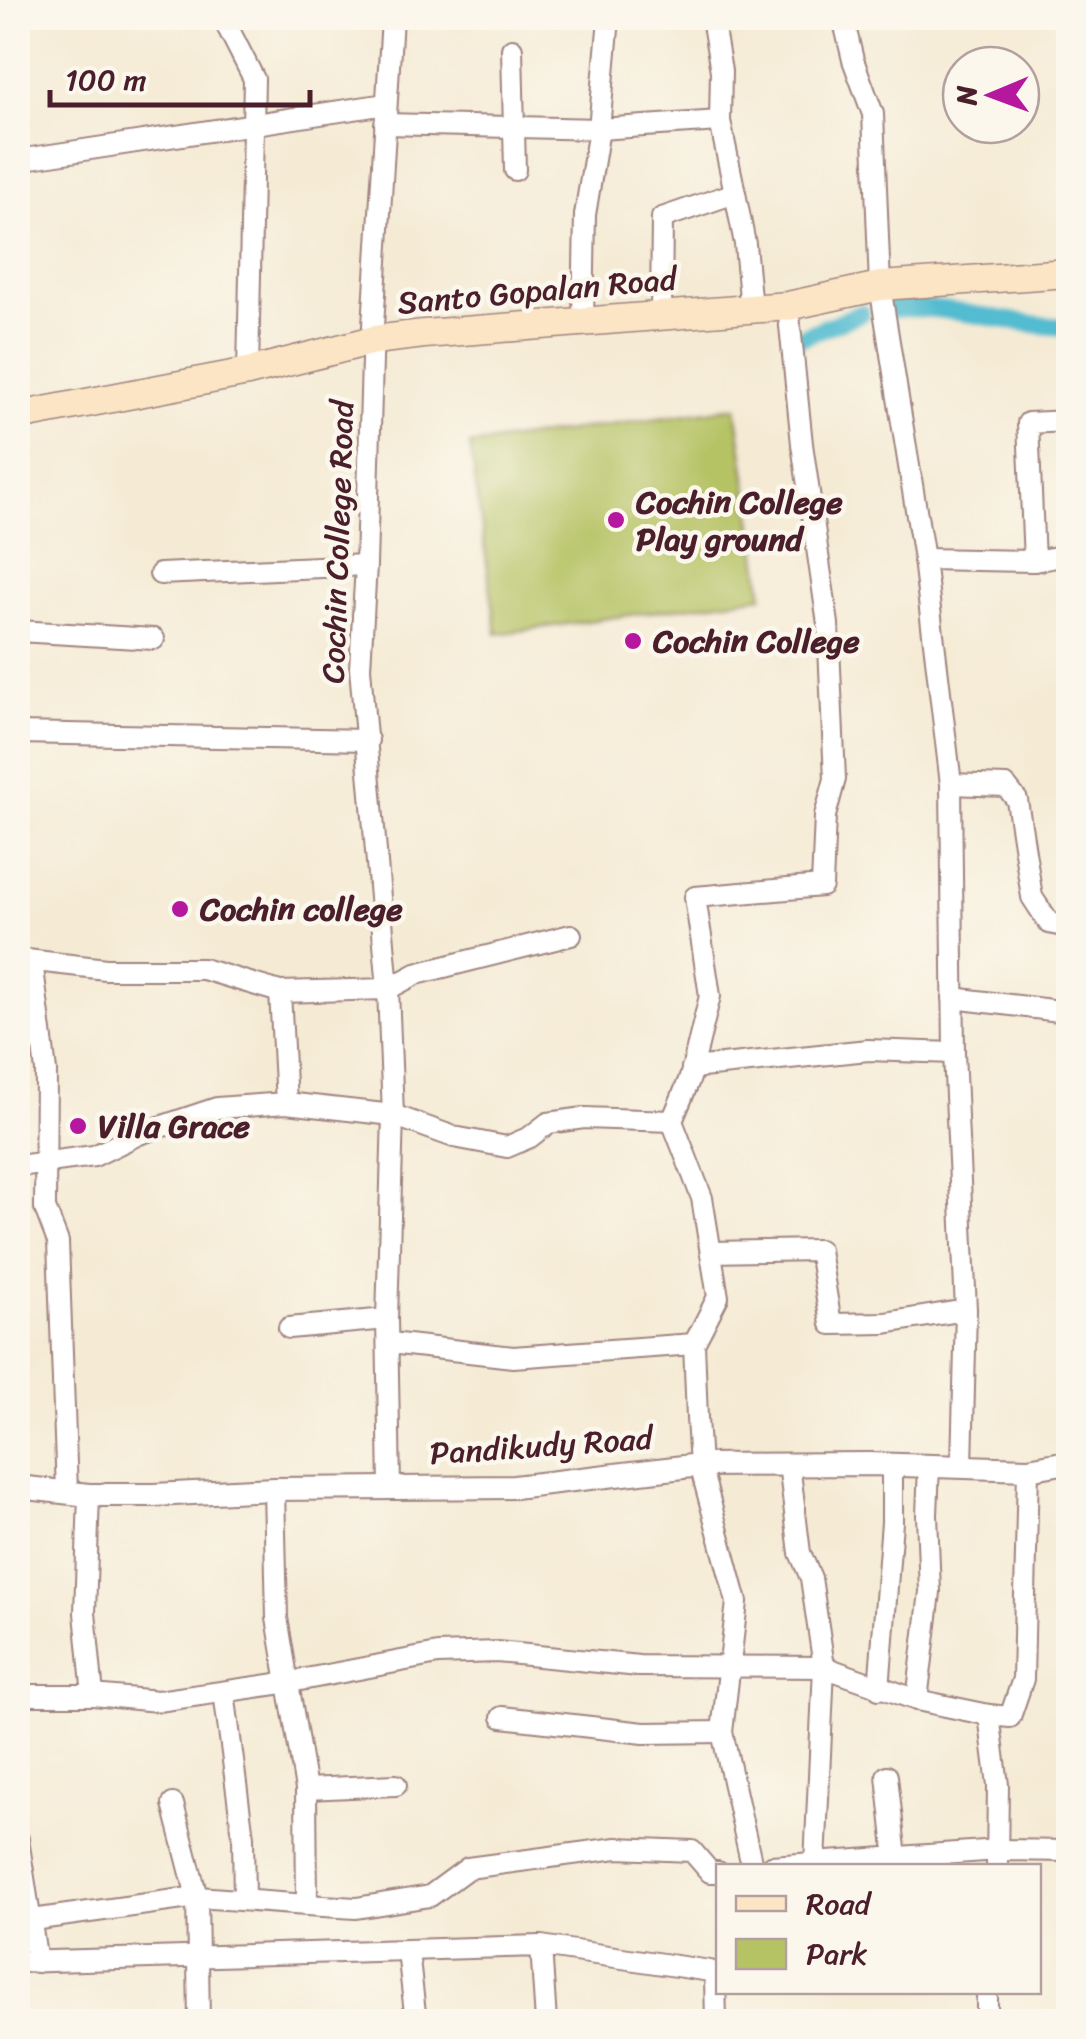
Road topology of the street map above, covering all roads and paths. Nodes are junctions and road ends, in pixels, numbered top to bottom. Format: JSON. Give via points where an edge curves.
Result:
{"nodes":[{"id":1,"x":223,"y":18,"type":"edge"},
{"id":2,"x":392,"y":18,"type":"edge"},
{"id":3,"x":609,"y":18,"type":"edge"},
{"id":4,"x":712,"y":18,"type":"edge"},
{"id":5,"x":842,"y":18,"type":"edge"},
{"id":6,"x":512,"y":50,"type":"dead end"},
{"id":7,"x":386,"y":114,"type":"junction"},
{"id":8,"x":720,"y":121,"type":"junction"},
{"id":9,"x":254,"y":125,"type":"junction"},
{"id":10,"x":514,"y":127,"type":"junction"},
{"id":11,"x":599,"y":130,"type":"junction"},
{"id":12,"x":18,"y":160,"type":"edge"},
{"id":13,"x":515,"y":170,"type":"dead end"},
{"id":14,"x":735,"y":193,"type":"junction"},
{"id":15,"x":1068,"y":273,"type":"edge"},
{"id":16,"x":880,"y":286,"type":"junction"},
{"id":17,"x":788,"y":306,"type":"junction"},
{"id":18,"x":750,"y":308,"type":"junction"},
{"id":19,"x":661,"y":316,"type":"junction"},
{"id":20,"x":583,"y":320,"type":"junction"},
{"id":21,"x":374,"y":340,"type":"junction"},
{"id":22,"x":248,"y":372,"type":"junction"},
{"id":23,"x":18,"y":416,"type":"edge"},
{"id":24,"x":1068,"y":422,"type":"edge"},
{"id":25,"x":1068,"y":555,"type":"edge"},
{"id":26,"x":924,"y":559,"type":"junction"},
{"id":27,"x":1034,"y":560,"type":"junction"},
{"id":28,"x":366,"y":566,"type":"junction"},
{"id":29,"x":160,"y":574,"type":"dead end"},
{"id":30,"x":18,"y":631,"type":"edge"},
{"id":31,"x":154,"y":639,"type":"dead end"},
{"id":32,"x":18,"y":733,"type":"edge"},
{"id":33,"x":368,"y":740,"type":"junction"},
{"id":34,"x":951,"y":784,"type":"junction"},
{"id":35,"x":1068,"y":927,"type":"edge"},
{"id":36,"x":572,"y":934,"type":"dead end"},
{"id":37,"x":24,"y":960,"type":"edge"},
{"id":38,"x":388,"y":989,"type":"junction"},
{"id":39,"x":280,"y":992,"type":"junction"},
{"id":40,"x":952,"y":998,"type":"junction"},
{"id":41,"x":1068,"y":1012,"type":"edge"},
{"id":42,"x":954,"y":1053,"type":"junction"},
{"id":43,"x":692,"y":1068,"type":"junction"},
{"id":44,"x":286,"y":1103,"type":"junction"},
{"id":45,"x":393,"y":1116,"type":"junction"},
{"id":46,"x":672,"y":1121,"type":"junction"},
{"id":47,"x":44,"y":1164,"type":"junction"},
{"id":48,"x":18,"y":1166,"type":"edge"},
{"id":49,"x":711,"y":1252,"type":"junction"},
{"id":50,"x":966,"y":1310,"type":"junction"},
{"id":51,"x":387,"y":1320,"type":"junction"},
{"id":52,"x":290,"y":1328,"type":"dead end"},
{"id":53,"x":390,"y":1343,"type":"junction"},
{"id":54,"x":694,"y":1344,"type":"junction"},
{"id":55,"x":1068,"y":1462,"type":"edge"},
{"id":56,"x":790,"y":1464,"type":"junction"},
{"id":57,"x":892,"y":1464,"type":"junction"},
{"id":58,"x":929,"y":1464,"type":"junction"},
{"id":59,"x":962,"y":1465,"type":"junction"},
{"id":60,"x":700,"y":1466,"type":"junction"},
{"id":61,"x":1028,"y":1470,"type":"junction"},
{"id":62,"x":18,"y":1487,"type":"edge"},
{"id":63,"x":274,"y":1488,"type":"junction"},
{"id":64,"x":390,"y":1488,"type":"junction"},
{"id":65,"x":78,"y":1494,"type":"junction"},
{"id":66,"x":730,"y":1665,"type":"junction"},
{"id":67,"x":824,"y":1667,"type":"junction"},
{"id":68,"x":290,"y":1682,"type":"junction"},
{"id":69,"x":18,"y":1687,"type":"edge"},
{"id":70,"x":880,"y":1689,"type":"junction"},
{"id":71,"x":224,"y":1692,"type":"junction"},
{"id":72,"x":92,"y":1695,"type":"junction"},
{"id":73,"x":917,"y":1700,"type":"junction"},
{"id":74,"x":989,"y":1715,"type":"junction"},
{"id":75,"x":502,"y":1716,"type":"dead end"},
{"id":76,"x":722,"y":1732,"type":"junction"},
{"id":77,"x":887,"y":1776,"type":"dead end"},
{"id":78,"x":396,"y":1785,"type":"dead end"},
{"id":79,"x":306,"y":1788,"type":"junction"},
{"id":80,"x":173,"y":1804,"type":"dead end"},
{"id":81,"x":18,"y":1839,"type":"edge"},
{"id":82,"x":1068,"y":1851,"type":"edge"},
{"id":83,"x":896,"y":1858,"type":"junction"},
{"id":84,"x":998,"y":1858,"type":"edge"},
{"id":85,"x":752,"y":1864,"type":"edge"},
{"id":86,"x":815,"y":1864,"type":"joint"},
{"id":87,"x":716,"y":1872,"type":"edge"},
{"id":88,"x":197,"y":1897,"type":"junction"},
{"id":89,"x":244,"y":1900,"type":"junction"},
{"id":90,"x":307,"y":1904,"type":"junction"},
{"id":91,"x":32,"y":1920,"type":"junction"},
{"id":92,"x":541,"y":1946,"type":"junction"},
{"id":93,"x":408,"y":1952,"type":"junction"},
{"id":94,"x":200,"y":1958,"type":"junction"},
{"id":95,"x":27,"y":1962,"type":"edge"},
{"id":96,"x":987,"y":1994,"type":"edge"},
{"id":97,"x":200,"y":2022,"type":"edge"},
{"id":98,"x":416,"y":2022,"type":"edge"},
{"id":99,"x":546,"y":2022,"type":"edge"},
{"id":100,"x":716,"y":2022,"type":"edge"},
{"id":101,"x":988,"y":2022,"type":"edge"}],
"edges":[{"from":1,"to":9,"type":"street","via":[[254,79]]},
{"from":2,"to":7,"type":"street","name":"Cochin College Road"},
{"from":3,"to":11,"type":"street"},
{"from":4,"to":8,"type":"street"},
{"from":5,"to":16,"type":"street","via":[[872,114]]},
{"from":6,"to":10,"type":"street"},
{"from":7,"to":9,"type":"street"},
{"from":7,"to":10,"type":"street"},
{"from":7,"to":21,"type":"street","name":"Cochin College Road"},
{"from":8,"to":11,"type":"street"},
{"from":8,"to":14,"type":"street"},
{"from":9,"to":12,"type":"street"},
{"from":9,"to":22,"type":"street"},
{"from":10,"to":11,"type":"street"},
{"from":10,"to":13,"type":"street"},
{"from":11,"to":20,"type":"street","via":[[585,215]]},
{"from":14,"to":18,"type":"street"},
{"from":14,"to":19,"type":"street","via":[[662,218]]},
{"from":15,"to":16,"type":"main road","name":"Santo Gopalan Road"},
{"from":16,"to":17,"type":"main road","name":"Santo Gopalan Road"},
{"from":16,"to":26,"type":"street"},
{"from":17,"to":18,"type":"main road","name":"Santo Gopalan Road"},
{"from":17,"to":43,"type":"street","via":[[828,624],[834,779],[822,886],[695,897],[710,996]]},
{"from":18,"to":19,"type":"main road","name":"Santo Gopalan Road"},
{"from":19,"to":20,"type":"main road","name":"Santo Gopalan Road"},
{"from":20,"to":21,"type":"main road","name":"Santo Gopalan Road"},
{"from":21,"to":22,"type":"main road","name":"Santo Gopalan Road"},
{"from":21,"to":28,"type":"street","name":"Cochin College Road"},
{"from":22,"to":23,"type":"main road","name":"Santo Gopalan Road"},
{"from":24,"to":27,"type":"street","via":[[1028,423]]},
{"from":25,"to":27,"type":"street"},
{"from":26,"to":27,"type":"street"},
{"from":26,"to":34,"type":"street"},
{"from":28,"to":29,"type":"street"},
{"from":28,"to":33,"type":"street","name":"Cochin College Road","via":[[360,668]]},
{"from":30,"to":31,"type":"street"},
{"from":32,"to":33,"type":"street"},
{"from":33,"to":38,"type":"street","name":"Cochin College Road"},
{"from":34,"to":35,"type":"street","via":[[1006,786],[1017,800],[1032,897],[1049,924]]},
{"from":34,"to":40,"type":"street"},
{"from":36,"to":38,"type":"street","via":[[416,974]]},
{"from":37,"to":39,"type":"street","via":[[106,970],[203,968]]},
{"from":37,"to":47,"type":"street","via":[[46,1071]]},
{"from":38,"to":39,"type":"street"},
{"from":38,"to":45,"type":"street","name":"Cochin College Road"},
{"from":39,"to":44,"type":"street"},
{"from":40,"to":41,"type":"street"},
{"from":40,"to":42,"type":"street"},
{"from":42,"to":43,"type":"street","via":[[868,1050]]},
{"from":42,"to":50,"type":"street"},
{"from":43,"to":46,"type":"street"},
{"from":44,"to":45,"type":"street"},
{"from":44,"to":47,"type":"street","via":[[217,1108],[94,1156]]},
{"from":45,"to":46,"type":"street","via":[[508,1147],[548,1123]]},
{"from":45,"to":51,"type":"street","name":"Cochin College Road"},
{"from":46,"to":49,"type":"street","via":[[702,1198]]},
{"from":47,"to":48,"type":"street"},
{"from":47,"to":65,"type":"street","via":[[45,1208],[58,1242]]},
{"from":49,"to":50,"type":"street","via":[[819,1250],[832,1324],[885,1324]]},
{"from":49,"to":54,"type":"street","via":[[718,1296]]},
{"from":50,"to":59,"type":"street"},
{"from":51,"to":52,"type":"street"},
{"from":51,"to":53,"type":"street","name":"Cochin College Road"},
{"from":53,"to":54,"type":"street","via":[[513,1357]]},
{"from":53,"to":64,"type":"street","name":"Cochin College Road"},
{"from":54,"to":60,"type":"street"},
{"from":55,"to":61,"type":"street","name":"Pandikudy Road"},
{"from":56,"to":57,"type":"street","name":"Pandikudy Road"},
{"from":56,"to":60,"type":"street","name":"Pandikudy Road"},
{"from":56,"to":67,"type":"street"},
{"from":57,"to":58,"type":"street","name":"Pandikudy Road"},
{"from":57,"to":70,"type":"street"},
{"from":58,"to":59,"type":"street","name":"Pandikudy Road"},
{"from":58,"to":73,"type":"street","via":[[930,1592]]},
{"from":59,"to":61,"type":"street","name":"Pandikudy Road"},
{"from":60,"to":64,"type":"street","name":"Pandikudy Road","via":[[514,1487]]},
{"from":60,"to":66,"type":"street","via":[[737,1602]]},
{"from":61,"to":74,"type":"street","via":[[1024,1679],[1010,1716]]},
{"from":62,"to":65,"type":"street","name":"Pandikudy Road"},
{"from":63,"to":64,"type":"street","name":"Pandikudy Road"},
{"from":63,"to":65,"type":"street","name":"Pandikudy Road"},
{"from":63,"to":68,"type":"street","via":[[277,1618]]},
{"from":65,"to":72,"type":"street"},
{"from":66,"to":67,"type":"street"},
{"from":66,"to":68,"type":"street","via":[[438,1654]]},
{"from":66,"to":76,"type":"street"},
{"from":67,"to":70,"type":"street"},
{"from":67,"to":86,"type":"street"},
{"from":68,"to":71,"type":"street"},
{"from":68,"to":79,"type":"street"},
{"from":69,"to":72,"type":"street","via":[[29,1695]]},
{"from":70,"to":73,"type":"street"},
{"from":71,"to":72,"type":"street","via":[[158,1701]]},
{"from":71,"to":89,"type":"street","via":[[243,1837]]},
{"from":73,"to":74,"type":"street"},
{"from":74,"to":84,"type":"street"},
{"from":75,"to":76,"type":"street","via":[[644,1733]]},
{"from":76,"to":85,"type":"street"},
{"from":77,"to":83,"type":"street"},
{"from":78,"to":79,"type":"street"},
{"from":79,"to":90,"type":"street"},
{"from":80,"to":88,"type":"street"},
{"from":81,"to":91,"type":"street"},
{"from":82,"to":84,"type":"street"},
{"from":83,"to":84,"type":"street"},
{"from":83,"to":86,"type":"street"},
{"from":87,"to":90,"type":"street","via":[[692,1851],[617,1848],[468,1868],[430,1896],[397,1903]]},
{"from":88,"to":89,"type":"street"},
{"from":88,"to":91,"type":"street"},
{"from":88,"to":94,"type":"street"},
{"from":89,"to":90,"type":"street"},
{"from":91,"to":95,"type":"street"},
{"from":92,"to":93,"type":"street"},
{"from":92,"to":99,"type":"street"},
{"from":92,"to":100,"type":"street","via":[[710,1970]]},
{"from":93,"to":94,"type":"street"},
{"from":93,"to":98,"type":"street"},
{"from":94,"to":95,"type":"street"},
{"from":94,"to":97,"type":"street"},
{"from":96,"to":101,"type":"street"}]}
